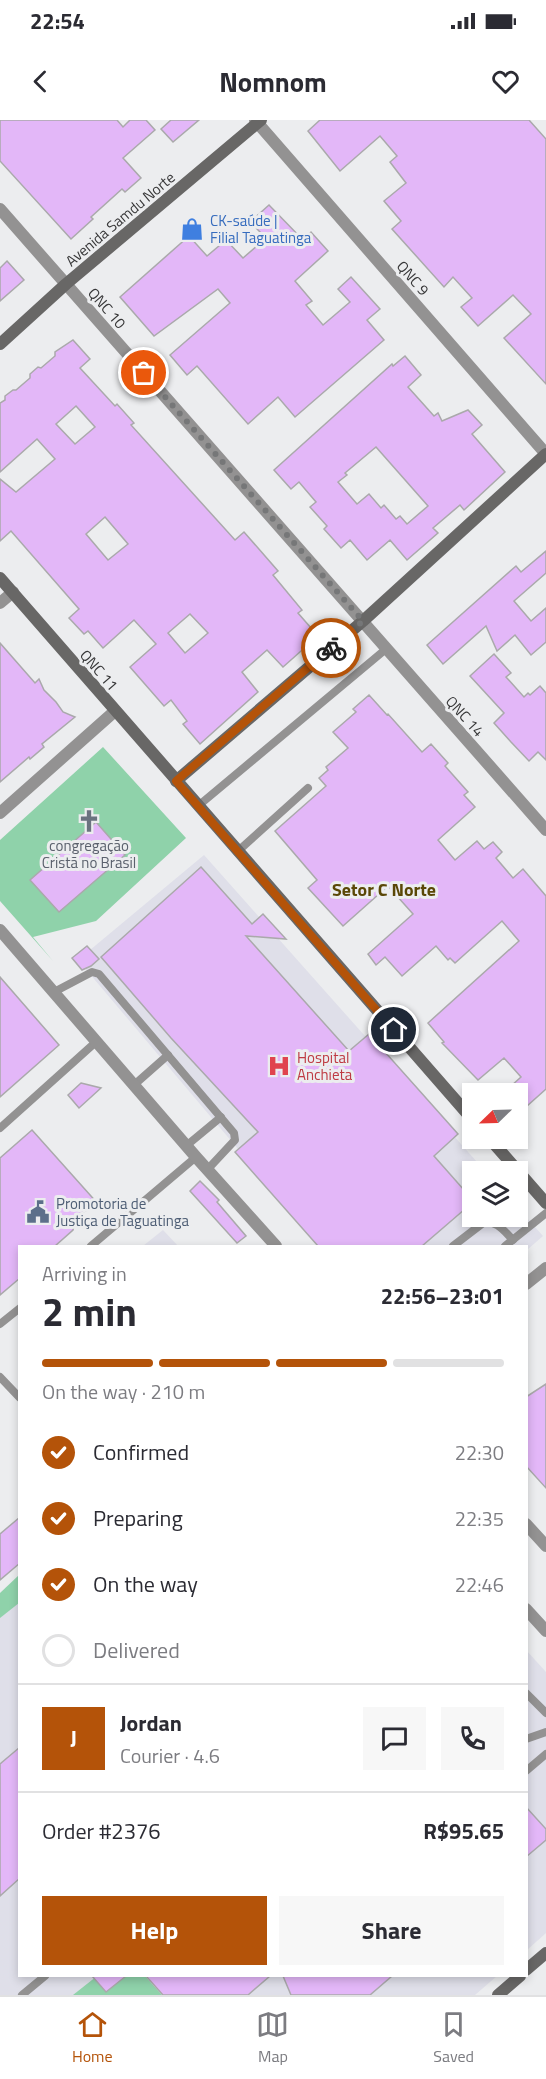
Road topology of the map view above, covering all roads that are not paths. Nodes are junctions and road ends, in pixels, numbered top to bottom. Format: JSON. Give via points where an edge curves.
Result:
{"nodes":[{"id":1,"x":258,"y":121,"type":"edge"},
{"id":2,"x":0,"y":209,"type":"edge"},
{"id":3,"x":66,"y":284,"type":"junction"},
{"id":4,"x":0,"y":344,"type":"edge"},
{"id":5,"x":546,"y":454,"type":"edge"},
{"id":6,"x":0,"y":578,"type":"edge"},
{"id":7,"x":13,"y":592,"type":"junction"},
{"id":8,"x":0,"y":603,"type":"edge"},
{"id":9,"x":363,"y":621,"type":"junction"},
{"id":10,"x":386,"y":649,"type":"junction"},
{"id":11,"x":115,"y":711,"type":"junction"},
{"id":12,"x":176,"y":781,"type":"junction"},
{"id":13,"x":308,"y":788,"type":"dead end"},
{"id":14,"x":198,"y":806,"type":"junction"},
{"id":15,"x":0,"y":813,"type":"edge"},
{"id":16,"x":546,"y":830,"type":"edge"},
{"id":17,"x":237,"y":852,"type":"junction"},
{"id":18,"x":0,"y":930,"type":"edge"},
{"id":19,"x":54,"y":992,"type":"junction"},
{"id":20,"x":97,"y":1041,"type":"junction"},
{"id":21,"x":168,"y":1055,"type":"junction"},
{"id":22,"x":134,"y":1085,"type":"junction"},
{"id":23,"x":462,"y":1108,"type":"edge"},
{"id":24,"x":221,"y":1117,"type":"junction"},
{"id":25,"x":0,"y":1128,"type":"edge"},
{"id":26,"x":186,"y":1146,"type":"junction"},
{"id":27,"x":499,"y":1149,"type":"edge"},
{"id":28,"x":196,"y":1157,"type":"junction"},
{"id":29,"x":207,"y":1170,"type":"junction"},
{"id":30,"x":546,"y":1203,"type":"edge"},
{"id":31,"x":546,"y":1213,"type":"edge"},
{"id":32,"x":513,"y":1240,"type":"junction"},
{"id":33,"x":92,"y":1245,"type":"edge"},
{"id":34,"x":275,"y":1245,"type":"edge"},
{"id":35,"x":454,"y":1245,"type":"edge"},
{"id":36,"x":506,"y":1245,"type":"edge"},
{"id":37,"x":546,"y":1268,"type":"edge"},
{"id":38,"x":528,"y":1282,"type":"edge"},
{"id":39,"x":18,"y":1310,"type":"edge"},
{"id":40,"x":0,"y":1324,"type":"edge"},
{"id":41,"x":0,"y":1377,"type":"edge"},
{"id":42,"x":18,"y":1396,"type":"edge"},
{"id":43,"x":528,"y":1526,"type":"edge"},
{"id":44,"x":546,"y":1546,"type":"edge"},
{"id":45,"x":528,"y":1611,"type":"edge"},
{"id":46,"x":546,"y":1631,"type":"edge"},
{"id":47,"x":528,"y":1695,"type":"edge"},
{"id":48,"x":546,"y":1713,"type":"edge"},
{"id":49,"x":546,"y":1732,"type":"edge"},
{"id":50,"x":528,"y":1738,"type":"edge"},
{"id":51,"x":546,"y":1754,"type":"edge"},
{"id":52,"x":528,"y":1769,"type":"edge"},
{"id":53,"x":546,"y":1953,"type":"edge"},
{"id":54,"x":528,"y":1968,"type":"edge"},
{"id":55,"x":44,"y":1977,"type":"edge"},
{"id":56,"x":519,"y":1977,"type":"edge"},
{"id":57,"x":22,"y":1995,"type":"edge"},
{"id":58,"x":498,"y":1995,"type":"edge"}],
"edges":[{"from":1,"to":3,"type":"street","name":"Avenida Samdu Norte"},
{"from":1,"to":5,"type":"street","name":"QNC 9"},
{"from":2,"to":3,"type":"street","name":"QNC 10"},
{"from":3,"to":4,"type":"street","name":"Avenida Samdu Norte"},
{"from":3,"to":9,"type":"street","name":"QNC 10"},
{"from":5,"to":9,"type":"street"},
{"from":6,"to":7,"type":"street","name":"QNC 11"},
{"from":7,"to":8,"type":"street"},
{"from":7,"to":11,"type":"street","name":"QNC 11"},
{"from":9,"to":10,"type":"street","name":"QNC 14"},
{"from":9,"to":12,"type":"street"},
{"from":10,"to":14,"type":"lane"},
{"from":10,"to":16,"type":"street","name":"QNC 14"},
{"from":11,"to":12,"type":"street","name":"QNC 11"},
{"from":11,"to":15,"type":"street"},
{"from":12,"to":14,"type":"street","name":"QNC 11"},
{"from":13,"to":17,"type":"lane"},
{"from":14,"to":17,"type":"street","name":"QNC 11"},
{"from":17,"to":23,"type":"street","name":"QNC 11"},
{"from":18,"to":19,"type":"street"},
{"from":19,"to":20,"type":"street"},
{"from":19,"to":21,"type":"lane","via":[[92,972],[99,974]]},
{"from":20,"to":22,"type":"street"},
{"from":20,"to":25,"type":"lane"},
{"from":21,"to":22,"type":"lane"},
{"from":21,"to":24,"type":"lane"},
{"from":22,"to":26,"type":"street"},
{"from":24,"to":26,"type":"lane"},
{"from":24,"to":29,"type":"lane","via":[[236,1140]]},
{"from":26,"to":28,"type":"street"},
{"from":27,"to":30,"type":"street"},
{"from":28,"to":29,"type":"street"},
{"from":28,"to":33,"type":"lane"},
{"from":29,"to":34,"type":"street"},
{"from":31,"to":32,"type":"lane"},
{"from":32,"to":35,"type":"lane","via":[[496,1223],[488,1222]]},
{"from":32,"to":36,"type":"lane"},
{"from":37,"to":38,"type":"street"},
{"from":39,"to":40,"type":"lane"},
{"from":41,"to":42,"type":"lane"},
{"from":43,"to":44,"type":"street"},
{"from":45,"to":46,"type":"street"},
{"from":47,"to":48,"type":"lane"},
{"from":49,"to":50,"type":"lane"},
{"from":51,"to":52,"type":"lane"},
{"from":53,"to":54,"type":"street"},
{"from":55,"to":57,"type":"lane"},
{"from":56,"to":58,"type":"street"}]}
